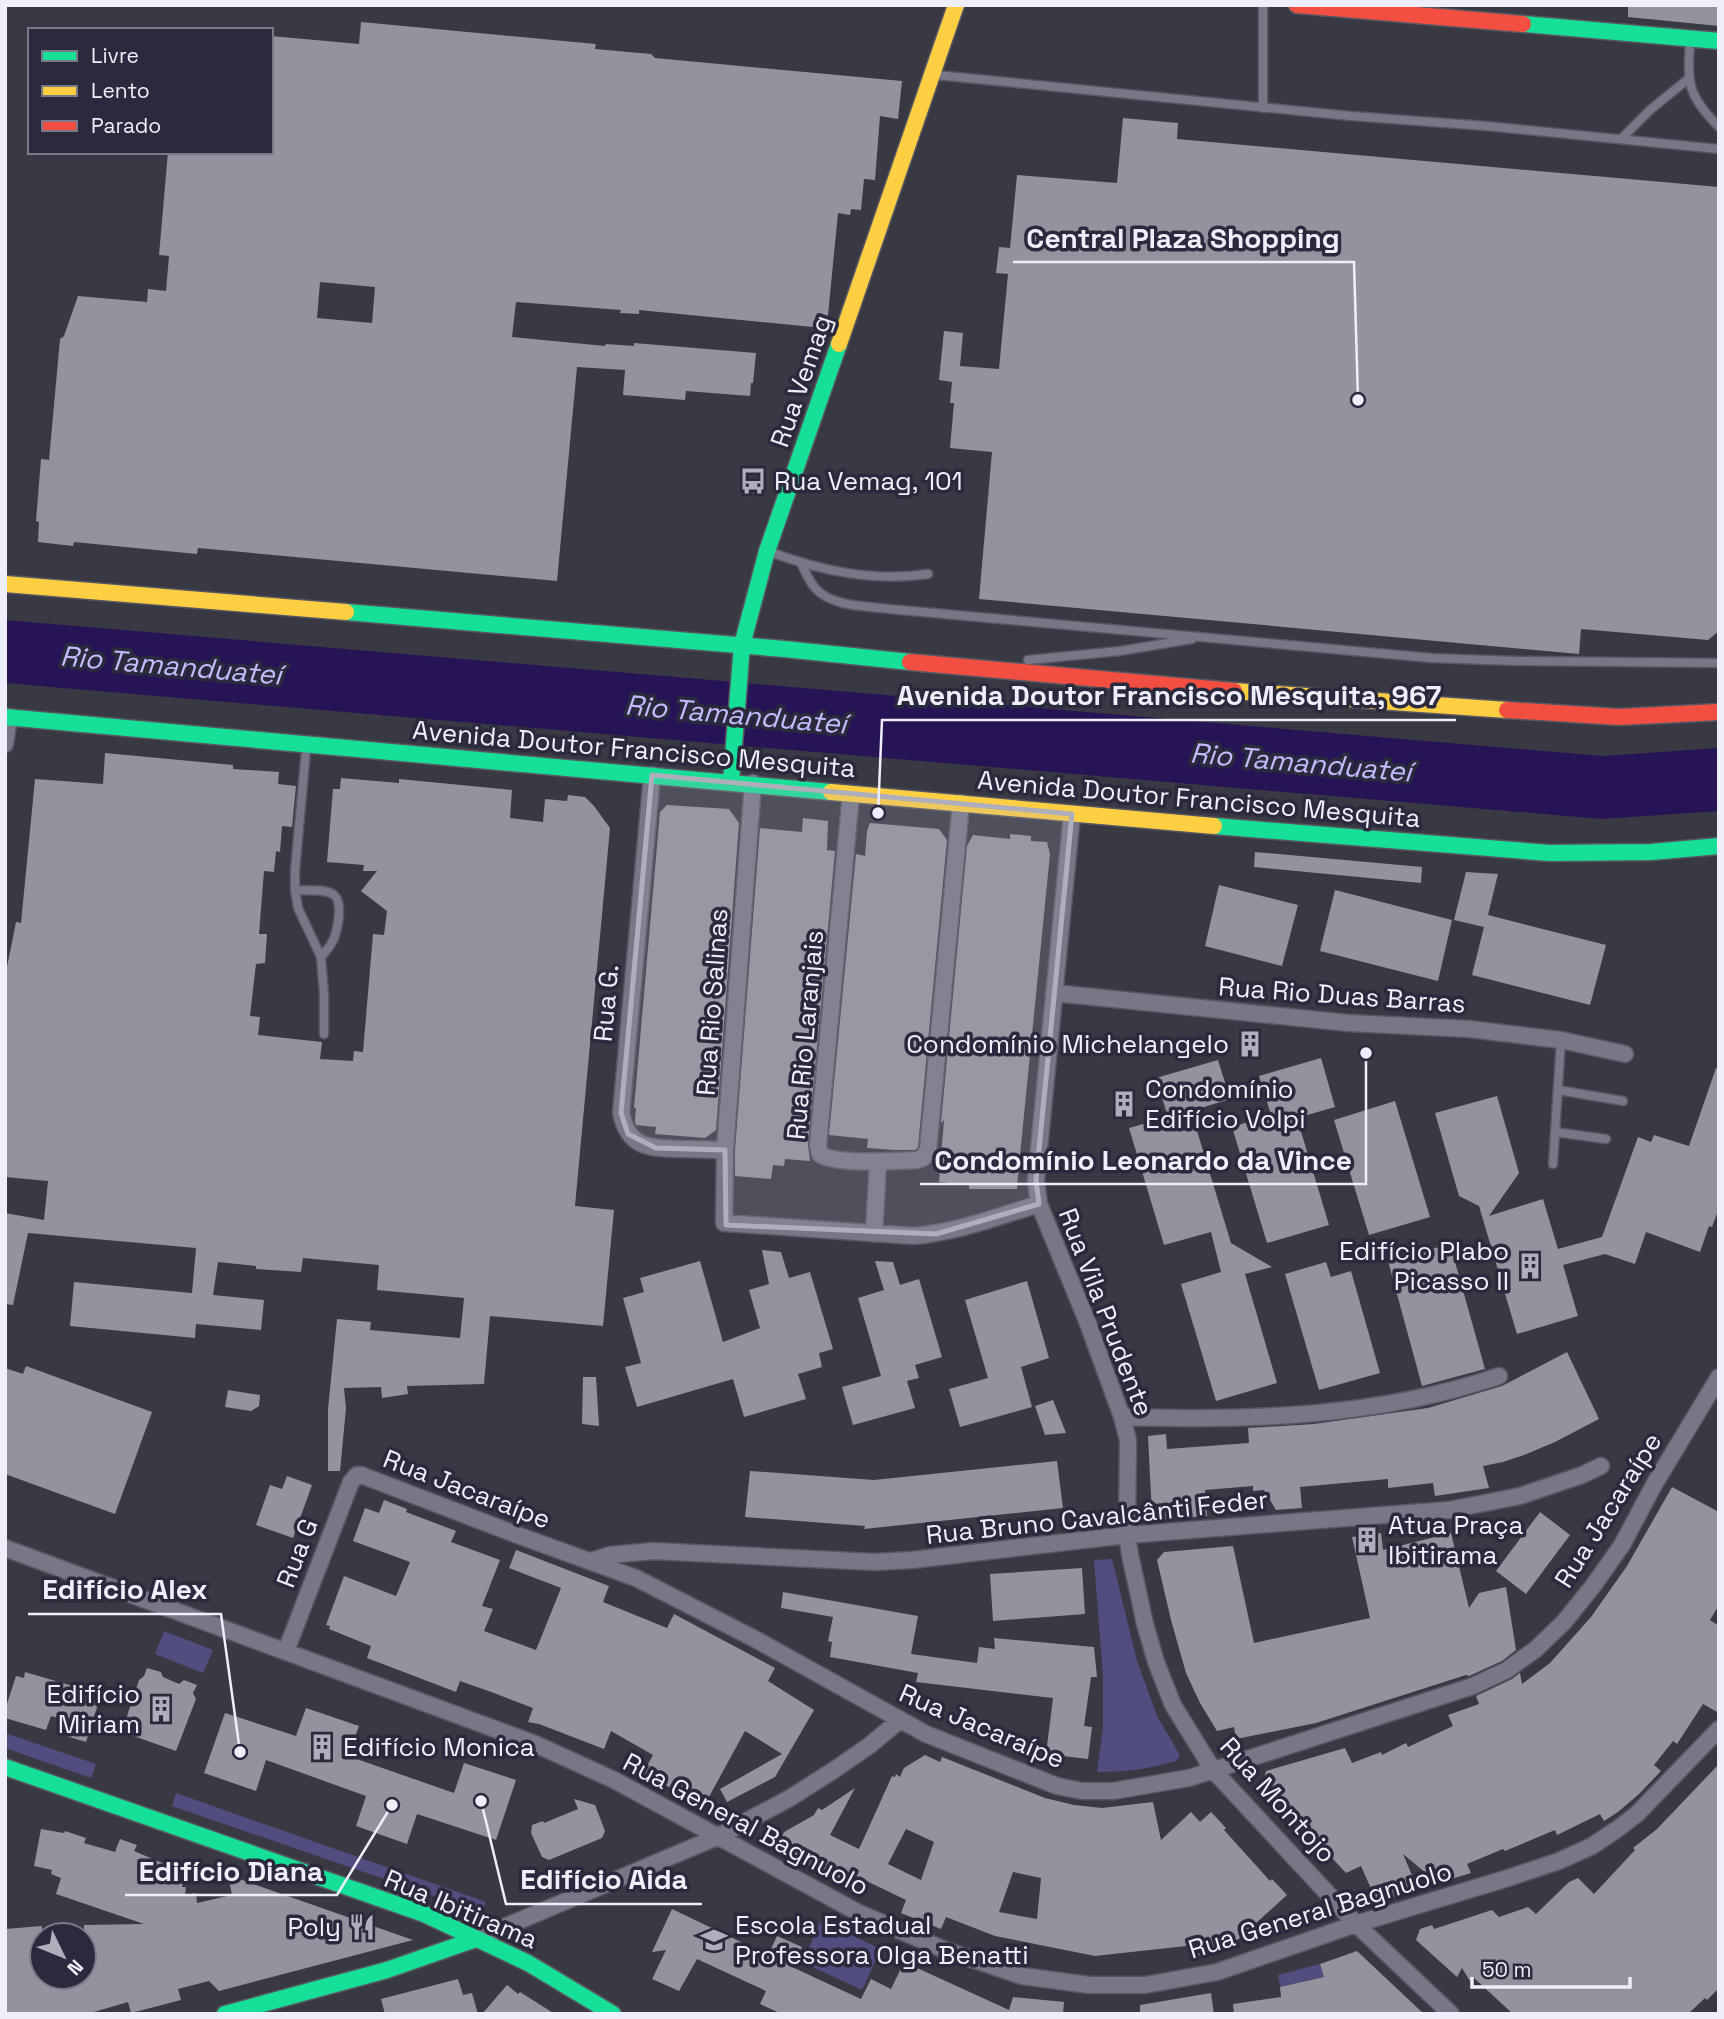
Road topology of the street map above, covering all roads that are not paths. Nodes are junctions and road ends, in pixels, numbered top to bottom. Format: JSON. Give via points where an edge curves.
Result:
{"nodes":[{"id":1,"x":956,"y":5,"type":"edge"},
{"id":2,"x":1263,"y":5,"type":"edge"},
{"id":3,"x":1297,"y":5,"type":"edge"},
{"id":4,"x":1690,"y":39,"type":"junction"},
{"id":5,"x":1719,"y":41,"type":"edge"},
{"id":6,"x":933,"y":75,"type":"junction"},
{"id":7,"x":1688,"y":79,"type":"junction"},
{"id":8,"x":1263,"y":108,"type":"junction"},
{"id":9,"x":1719,"y":127,"type":"edge"},
{"id":10,"x":1621,"y":139,"type":"junction"},
{"id":11,"x":1719,"y":149,"type":"edge"},
{"id":12,"x":767,"y":551,"type":"junction"},
{"id":13,"x":801,"y":563,"type":"junction"},
{"id":14,"x":928,"y":574,"type":"dead end"},
{"id":15,"x":5,"y":584,"type":"edge"},
{"id":16,"x":1205,"y":637,"type":"junction"},
{"id":17,"x":742,"y":645,"type":"junction"},
{"id":18,"x":1719,"y":663,"type":"edge"},
{"id":19,"x":956,"y":667,"type":"junction"},
{"id":20,"x":1719,"y":712,"type":"edge"},
{"id":21,"x":7,"y":717,"type":"edge"},
{"id":22,"x":5,"y":744,"type":"edge"},
{"id":23,"x":307,"y":744,"type":"junction"},
{"id":24,"x":652,"y":775,"type":"junction"},
{"id":25,"x":731,"y":782,"type":"junction"},
{"id":26,"x":753,"y":783,"type":"junction"},
{"id":27,"x":851,"y":794,"type":"junction"},
{"id":28,"x":961,"y":803,"type":"junction"},
{"id":29,"x":1072,"y":814,"type":"junction"},
{"id":30,"x":1719,"y":846,"type":"edge"},
{"id":31,"x":295,"y":890,"type":"junction"},
{"id":32,"x":320,"y":957,"type":"junction"},
{"id":33,"x":1054,"y":993,"type":"junction"},
{"id":34,"x":324,"y":1034,"type":"dead end"},
{"id":35,"x":1561,"y":1041,"type":"junction"},
{"id":36,"x":1625,"y":1054,"type":"dead end"},
{"id":37,"x":1558,"y":1090,"type":"junction"},
{"id":38,"x":1623,"y":1101,"type":"dead end"},
{"id":39,"x":1555,"y":1132,"type":"junction"},
{"id":40,"x":1606,"y":1139,"type":"dead end"},
{"id":41,"x":724,"y":1150,"type":"junction"},
{"id":42,"x":878,"y":1162,"type":"junction"},
{"id":43,"x":1553,"y":1164,"type":"dead end"},
{"id":44,"x":1038,"y":1205,"type":"junction"},
{"id":45,"x":874,"y":1234,"type":"junction"},
{"id":46,"x":1499,"y":1376,"type":"dead end"},
{"id":47,"x":1719,"y":1377,"type":"edge"},
{"id":48,"x":1122,"y":1417,"type":"junction"},
{"id":49,"x":1601,"y":1466,"type":"dead end"},
{"id":50,"x":357,"y":1475,"type":"joint"},
{"id":51,"x":1127,"y":1535,"type":"junction"},
{"id":52,"x":5,"y":1548,"type":"edge"},
{"id":53,"x":592,"y":1560,"type":"junction"},
{"id":54,"x":286,"y":1651,"type":"junction"},
{"id":55,"x":900,"y":1720,"type":"junction"},
{"id":56,"x":1719,"y":1729,"type":"edge"},
{"id":57,"x":5,"y":1767,"type":"edge"},
{"id":58,"x":1213,"y":1770,"type":"junction"},
{"id":59,"x":717,"y":1837,"type":"junction"},
{"id":60,"x":1356,"y":1924,"type":"junction"},
{"id":61,"x":476,"y":1939,"type":"junction"},
{"id":62,"x":225,"y":2014,"type":"edge"},
{"id":63,"x":613,"y":2014,"type":"edge"},
{"id":64,"x":1451,"y":2014,"type":"edge"}],
"edges":[{"from":1,"to":6,"type":"main road","name":"Rua Vemag"},
{"from":2,"to":8,"type":"lane"},
{"from":3,"to":4,"type":"main road"},
{"from":4,"to":5,"type":"main road"},
{"from":4,"to":7,"type":"lane"},
{"from":6,"to":8,"type":"lane"},
{"from":6,"to":12,"type":"main road","name":"Rua Vemag"},
{"from":7,"to":9,"type":"lane","via":[[1705,113]]},
{"from":7,"to":10,"type":"lane"},
{"from":8,"to":10,"type":"lane"},
{"from":10,"to":11,"type":"lane"},
{"from":12,"to":13,"type":"lane"},
{"from":12,"to":17,"type":"main road","name":"Rua Vemag"},
{"from":13,"to":14,"type":"lane","via":[[880,578]]},
{"from":13,"to":16,"type":"lane","via":[[822,594],[845,603]]},
{"from":15,"to":17,"type":"main road"},
{"from":16,"to":18,"type":"lane","via":[[1432,658]]},
{"from":16,"to":19,"type":"lane","via":[[1120,651]]},
{"from":17,"to":19,"type":"main road"},
{"from":17,"to":25,"type":"main road","name":"Rua Vemag"},
{"from":19,"to":20,"type":"main road","via":[[1517,712],[1619,717]]},
{"from":21,"to":22,"type":"street"},
{"from":21,"to":23,"type":"main road","name":"Avenida Doutor Francisco Mesquita"},
{"from":23,"to":24,"type":"main road","name":"Avenida Doutor Francisco Mesquita"},
{"from":23,"to":31,"type":"lane"},
{"from":24,"to":25,"type":"main road","name":"Avenida Doutor Francisco Mesquita"},
{"from":24,"to":41,"type":"street","name":"Rua G.","via":[[623,1124],[628,1134],[644,1145]]},
{"from":25,"to":26,"type":"main road","name":"Avenida Doutor Francisco Mesquita"},
{"from":26,"to":27,"type":"main road","name":"Avenida Doutor Francisco Mesquita"},
{"from":26,"to":41,"type":"street","name":"Rua Rio Salinas"},
{"from":27,"to":28,"type":"main road","name":"Avenida Doutor Francisco Mesquita"},
{"from":27,"to":42,"type":"street","name":"Rua Rio Laranjais","via":[[818,1145],[823,1157]]},
{"from":28,"to":29,"type":"main road","name":"Avenida Doutor Francisco Mesquita"},
{"from":28,"to":42,"type":"street","name":"Rua Rio Laranjais","via":[[928,1150],[917,1160]]},
{"from":29,"to":30,"type":"main road","name":"Avenida Doutor Francisco Mesquita","via":[[1550,853]]},
{"from":29,"to":33,"type":"street","name":"Rua Vila Prudente"},
{"from":31,"to":32,"type":"lane"},
{"from":31,"to":32,"type":"lane","via":[[326,892],[337,898],[338,926]]},
{"from":32,"to":34,"type":"lane"},
{"from":33,"to":35,"type":"street","name":"Rua Rio Duas Barras"},
{"from":33,"to":44,"type":"street","name":"Rua Vila Prudente","via":[[1036,1180]]},
{"from":35,"to":36,"type":"street","name":"Rua Rio Duas Barras"},
{"from":35,"to":37,"type":"lane"},
{"from":37,"to":38,"type":"lane"},
{"from":37,"to":39,"type":"lane"},
{"from":39,"to":40,"type":"lane"},
{"from":39,"to":43,"type":"lane"},
{"from":41,"to":45,"type":"street","name":"Rua Rio Salinas","via":[[726,1225]]},
{"from":42,"to":45,"type":"street"},
{"from":44,"to":45,"type":"street","via":[[936,1234]]},
{"from":44,"to":48,"type":"street","name":"Rua Vila Prudente"},
{"from":46,"to":48,"type":"street","via":[[1408,1400],[1309,1414]]},
{"from":47,"to":58,"type":"street","name":"Rua Jacaraípe","via":[[1622,1545],[1594,1586],[1536,1649],[1473,1686]]},
{"from":48,"to":51,"type":"street","name":"Rua Vila Prudente","via":[[1129,1462]]},
{"from":49,"to":51,"type":"street","name":"Rua Bruno Cavalcânti Feder","via":[[1520,1496],[1449,1510]]},
{"from":50,"to":53,"type":"street","name":"Rua Jacaraípe"},
{"from":50,"to":54,"type":"street","name":"Rua G"},
{"from":51,"to":53,"type":"street","name":"Rua Bruno Cavalcânti Feder","via":[[874,1562],[653,1551]]},
{"from":51,"to":58,"type":"street","name":"Rua Montojo","via":[[1156,1662],[1173,1705]]},
{"from":52,"to":54,"type":"street","name":"Rua General Bagnuolo"},
{"from":53,"to":55,"type":"street","name":"Rua Jacaraípe","via":[[755,1639]]},
{"from":54,"to":59,"type":"street","name":"Rua General Bagnuolo","via":[[533,1743],[614,1780]]},
{"from":55,"to":58,"type":"street","name":"Rua Jacaraípe","via":[[1057,1786],[1083,1791],[1153,1785]]},
{"from":55,"to":59,"type":"street","via":[[834,1770]]},
{"from":56,"to":60,"type":"street","name":"Rua General Bagnuolo","via":[[1637,1814],[1592,1846],[1508,1878]]},
{"from":57,"to":61,"type":"main road","name":"Rua Ibitirama","via":[[424,1914]]},
{"from":58,"to":60,"type":"street","name":"Rua Montojo"},
{"from":59,"to":60,"type":"street","name":"Rua General Bagnuolo","via":[[857,1912],[945,1950],[1022,1976],[1089,1985],[1145,1985],[1217,1972]]},
{"from":59,"to":61,"type":"street"},
{"from":60,"to":64,"type":"street","name":"Rua Montojo"},
{"from":61,"to":62,"type":"main road","via":[[387,1970]]},
{"from":61,"to":63,"type":"main road","name":"Rua Ibitirama","via":[[528,1963]]}]}
